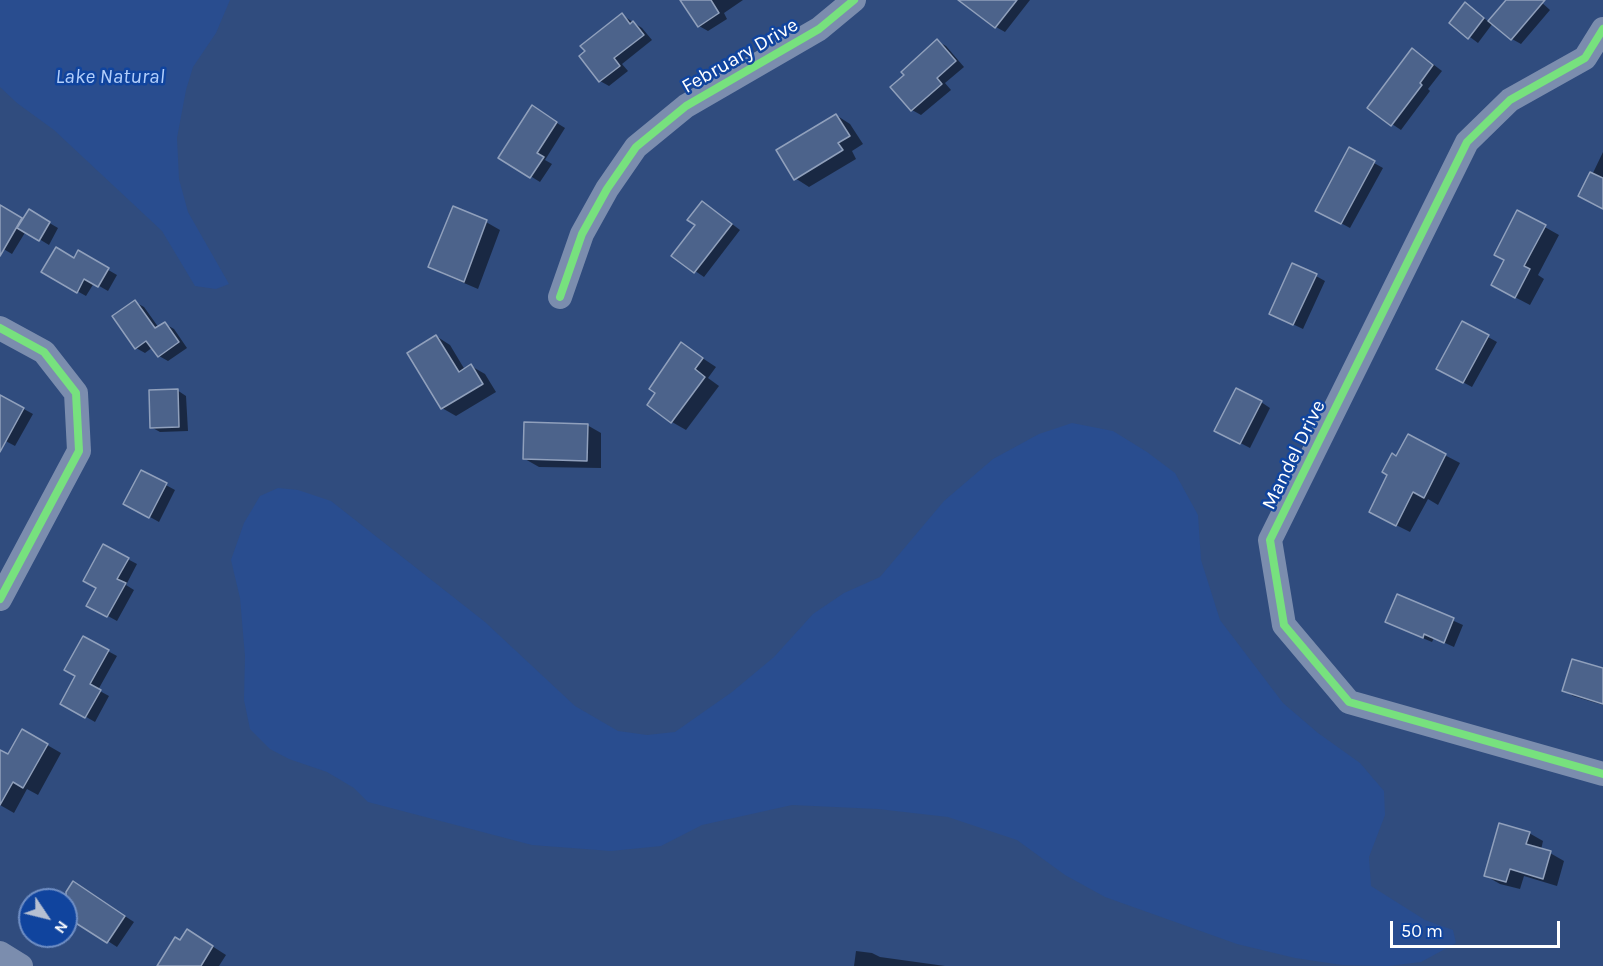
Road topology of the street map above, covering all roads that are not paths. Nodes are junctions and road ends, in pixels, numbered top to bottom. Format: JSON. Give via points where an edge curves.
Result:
{"nodes":[{"id":1,"x":854,"y":0,"type":"edge"},
{"id":2,"x":1603,"y":28,"type":"edge"},
{"id":3,"x":560,"y":297,"type":"dead end"},
{"id":4,"x":0,"y":328,"type":"edge"},
{"id":5,"x":0,"y":600,"type":"edge"},
{"id":6,"x":1603,"y":774,"type":"edge"},
{"id":7,"x":0,"y":953,"type":"edge"},
{"id":8,"x":21,"y":966,"type":"edge"}],
"edges":[{"from":1,"to":3,"type":"street","name":"February Drive","via":[[819,29],[686,106],[636,147],[582,234]]},
{"from":2,"to":6,"type":"street","name":"Mandel Drive","via":[[1585,58],[1510,100],[1467,142],[1270,540],[1284,625],[1349,702]]},
{"from":4,"to":5,"type":"street","via":[[44,352],[76,393],[79,451]]},
{"from":7,"to":8,"type":"street"}]}
